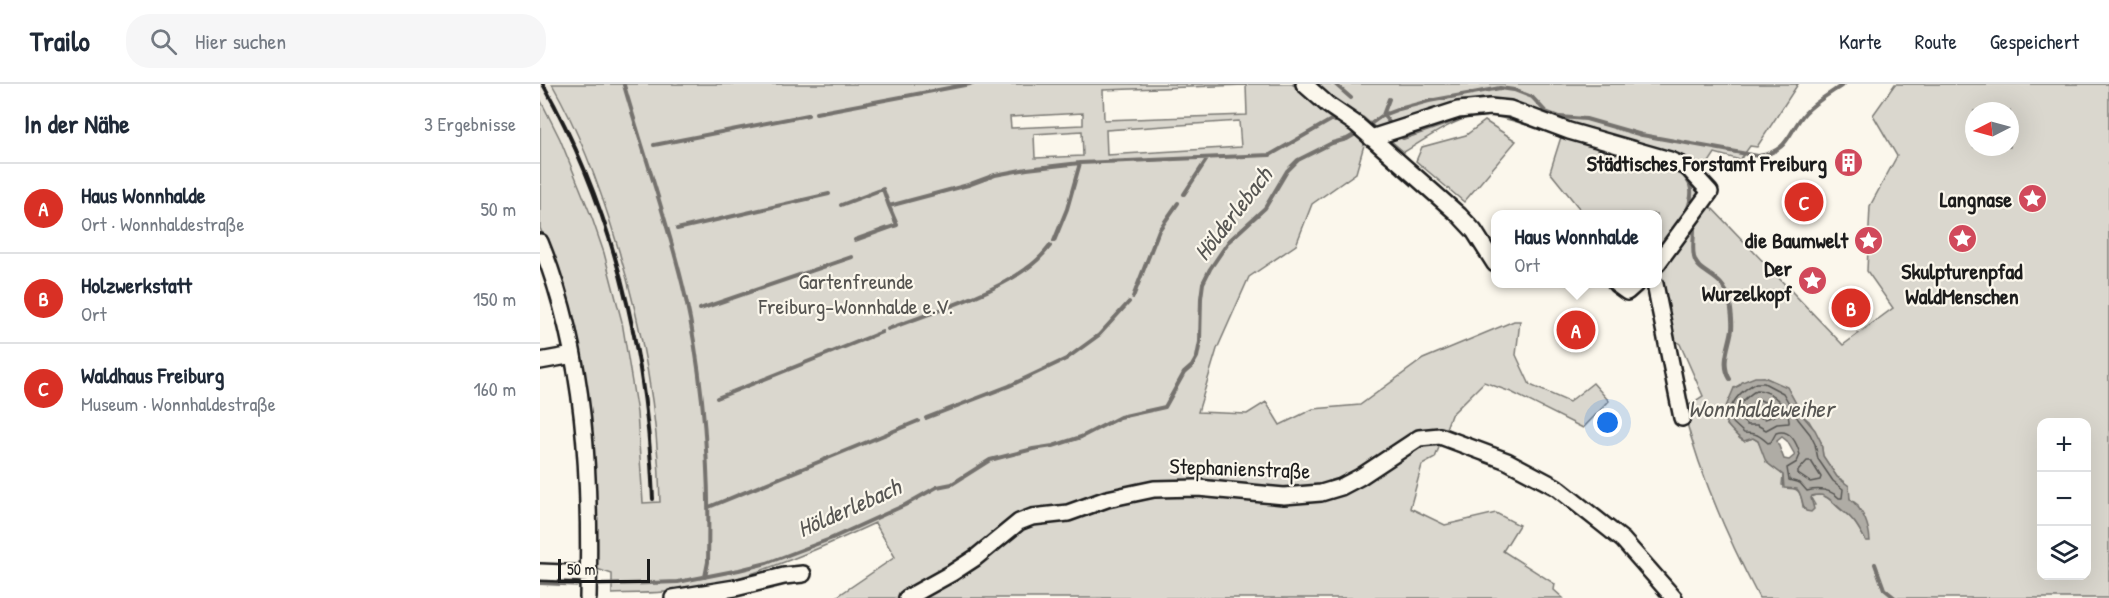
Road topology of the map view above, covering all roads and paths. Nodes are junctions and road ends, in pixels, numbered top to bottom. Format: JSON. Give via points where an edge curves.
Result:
{"nodes":[{"id":1,"x":1304,"y":84,"type":"edge"},
{"id":2,"x":1369,"y":137,"type":"junction"},
{"id":3,"x":540,"y":242,"type":"edge"},
{"id":4,"x":1662,"y":257,"type":"edge"},
{"id":5,"x":1491,"y":258,"type":"edge"},
{"id":6,"x":1656,"y":288,"type":"edge"},
{"id":7,"x":573,"y":355,"type":"junction"},
{"id":8,"x":540,"y":361,"type":"edge"},
{"id":9,"x":1682,"y":418,"type":"dead end"},
{"id":10,"x":540,"y":572,"type":"edge"},
{"id":11,"x":802,"y":574,"type":"dead end"},
{"id":12,"x":588,"y":585,"type":"edge"},
{"id":13,"x":673,"y":598,"type":"edge"},
{"id":14,"x":907,"y":598,"type":"edge"},
{"id":15,"x":1674,"y":598,"type":"edge"}],
"edges":[{"from":1,"to":2,"type":"street"},
{"from":2,"to":4,"type":"street","via":[[1458,110],[1490,107],[1510,109],[1569,131],[1670,160],[1688,168],[1710,192]]},
{"from":2,"to":5,"type":"street","via":[[1459,215]]},
{"from":3,"to":7,"type":"street"},
{"from":6,"to":9,"type":"street"},
{"from":7,"to":8,"type":"street"},
{"from":7,"to":12,"type":"street","via":[[588,477]]},
{"from":10,"to":12,"type":"street"},
{"from":11,"to":13,"type":"street"},
{"from":14,"to":15,"type":"street","name":"Stephanienstraße","via":[[975,558],[1019,522],[1154,489],[1198,488],[1284,496],[1321,493],[1341,487],[1419,438],[1429,436],[1440,436],[1507,460],[1556,487],[1623,540]]}]}
